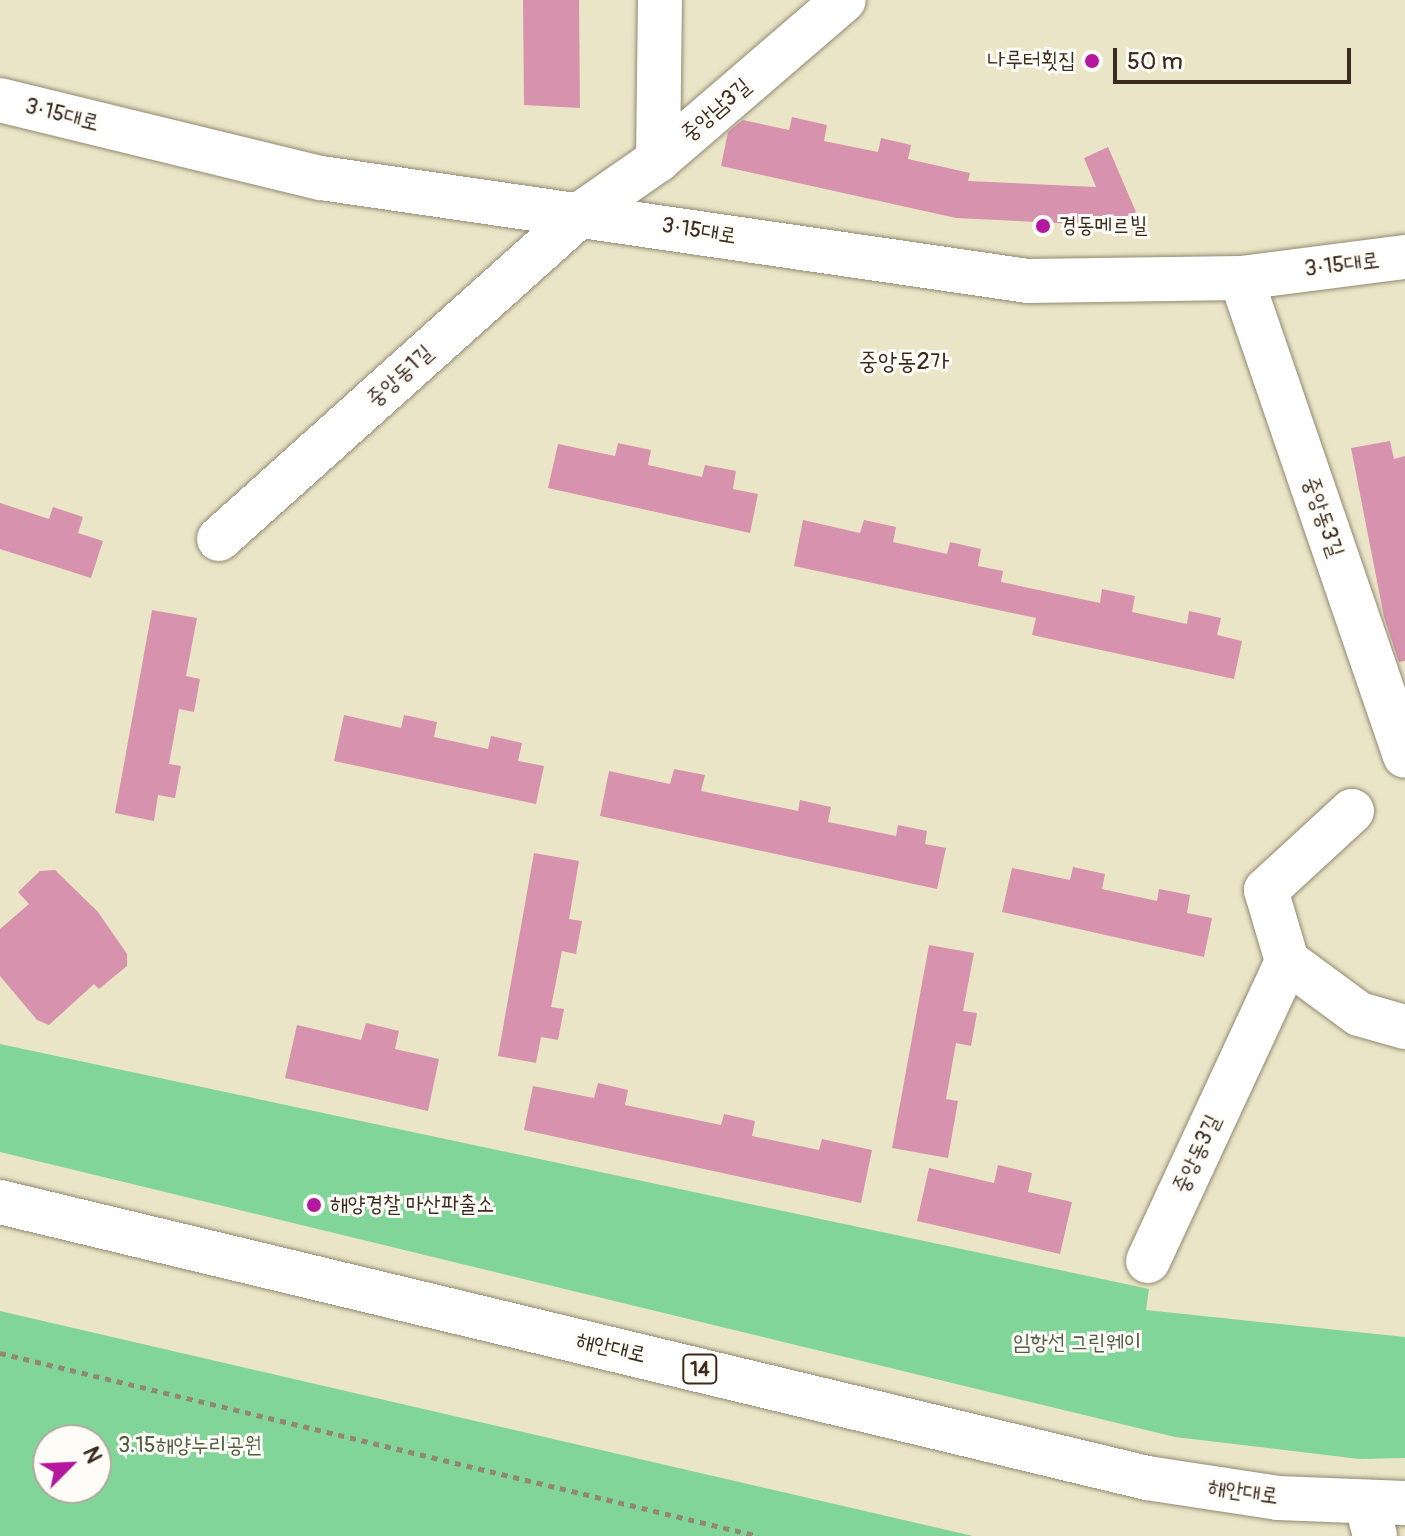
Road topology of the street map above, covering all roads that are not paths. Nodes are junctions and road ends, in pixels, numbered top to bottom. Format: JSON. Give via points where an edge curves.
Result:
{"nodes":[{"id":1,"x":660,"y":0,"type":"edge"},
{"id":2,"x":844,"y":0,"type":"edge"},
{"id":3,"x":0,"y":100,"type":"edge"},
{"id":4,"x":658,"y":160,"type":"junction"},
{"id":5,"x":582,"y":213,"type":"junction"},
{"id":6,"x":1405,"y":257,"type":"edge"},
{"id":7,"x":1241,"y":278,"type":"junction"},
{"id":8,"x":219,"y":539,"type":"dead end"},
{"id":9,"x":1405,"y":756,"type":"edge"},
{"id":10,"x":1352,"y":811,"type":"dead end"},
{"id":11,"x":1287,"y":961,"type":"junction"},
{"id":12,"x":1405,"y":1027,"type":"edge"},
{"id":13,"x":0,"y":1202,"type":"edge"},
{"id":14,"x":1148,"y":1261,"type":"dead end"},
{"id":15,"x":1382,"y":1514,"type":"edge"}],
"edges":[{"from":1,"to":4,"type":"street"},
{"from":2,"to":4,"type":"street","name":"중앙남3길"},
{"from":3,"to":5,"type":"street","name":"3·15대로","via":[[321,178]]},
{"from":4,"to":5,"type":"street","name":"중앙남3길"},
{"from":5,"to":7,"type":"street","name":"3·15대로","via":[[1028,281]]},
{"from":5,"to":8,"type":"street","name":"중앙동1길"},
{"from":6,"to":7,"type":"street","name":"3·15대로"},
{"from":7,"to":9,"type":"street","name":"중앙동3길"},
{"from":10,"to":11,"type":"street","via":[[1266,890]]},
{"from":11,"to":12,"type":"street","via":[[1359,1014]]},
{"from":11,"to":14,"type":"street","name":"중앙동3길"},
{"from":13,"to":15,"type":"street","name":"해안대로","number":"14","via":[[1147,1478]]}]}
